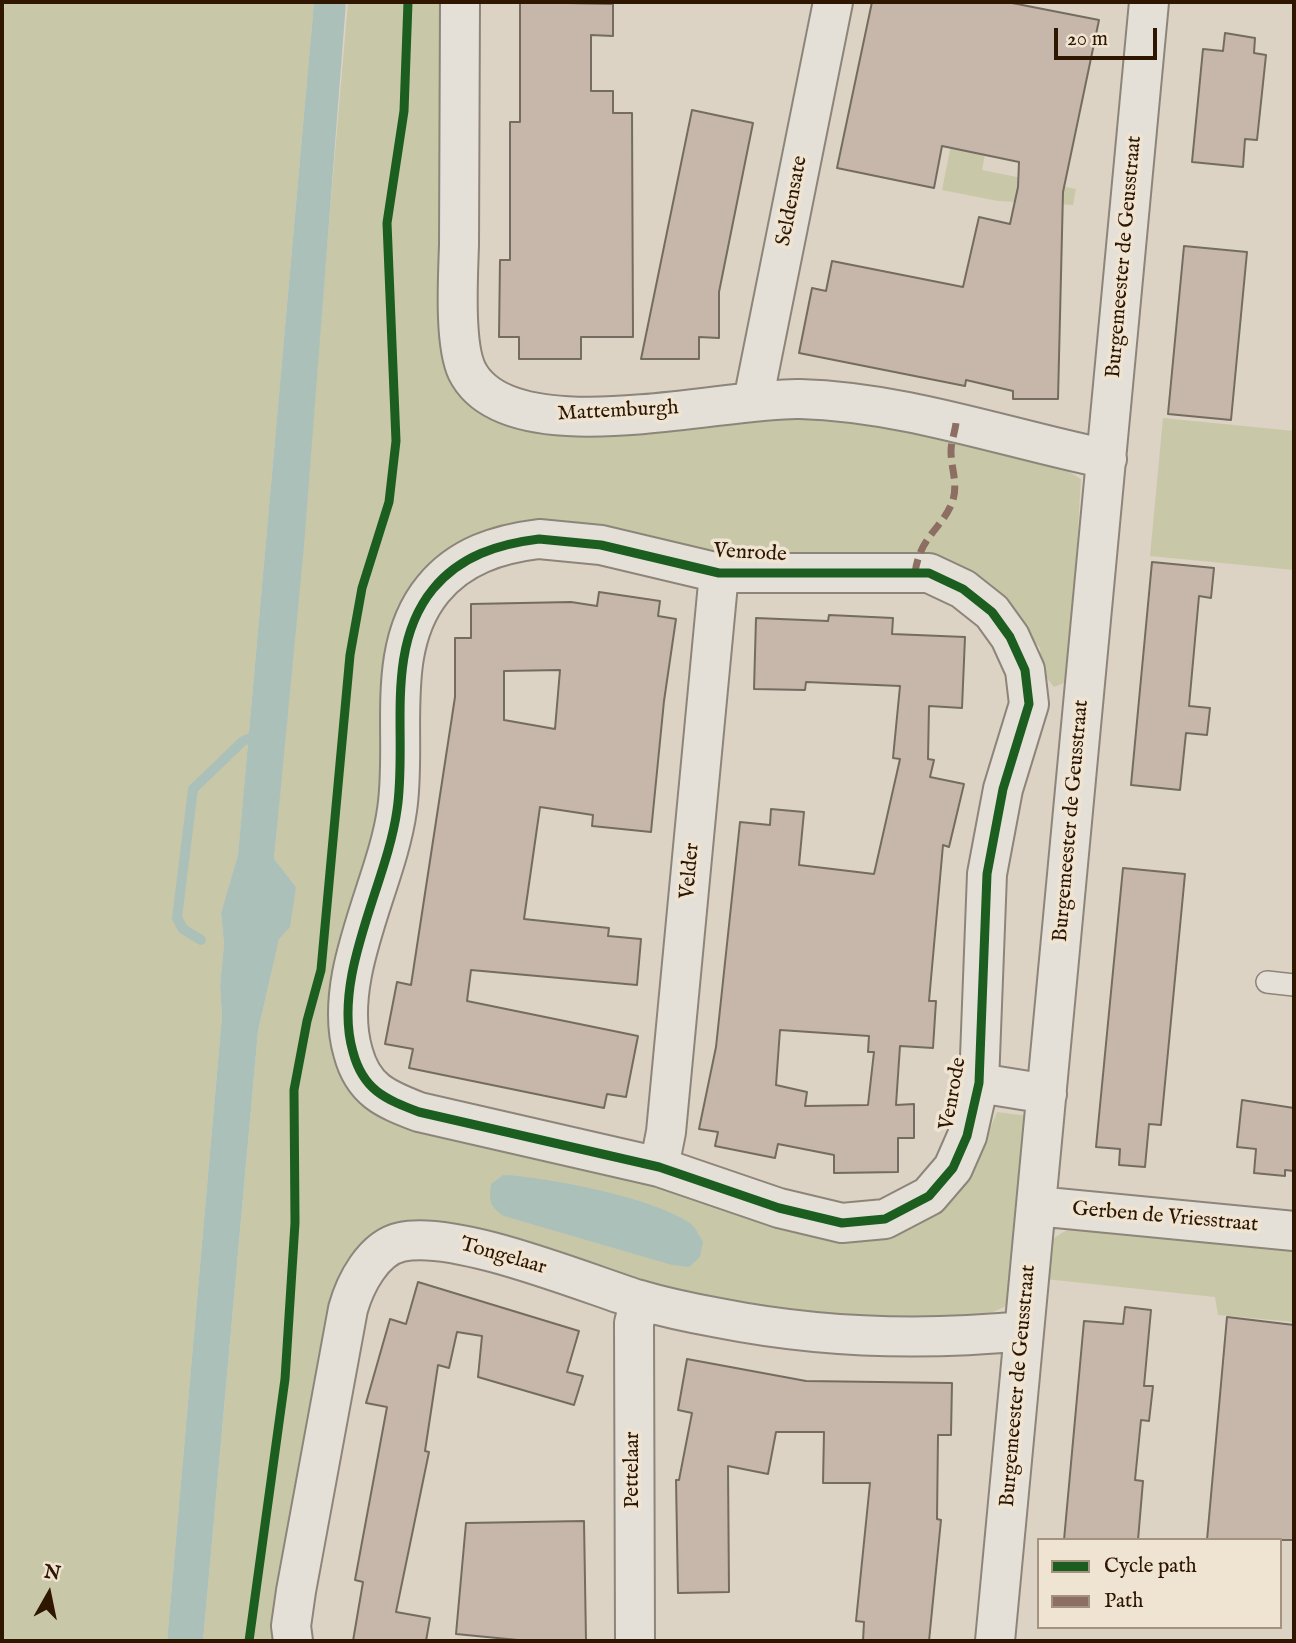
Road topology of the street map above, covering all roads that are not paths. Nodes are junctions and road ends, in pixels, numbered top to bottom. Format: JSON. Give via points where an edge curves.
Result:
{"nodes":[{"id":1,"x":460,"y":2,"type":"edge"},
{"id":2,"x":833,"y":2,"type":"edge"},
{"id":3,"x":1150,"y":2,"type":"edge"},
{"id":4,"x":753,"y":401,"type":"junction"},
{"id":5,"x":1107,"y":459,"type":"junction"},
{"id":6,"x":719,"y":573,"type":"junction"},
{"id":7,"x":1029,"y":704,"type":"junction"},
{"id":8,"x":1082,"y":715,"type":"junction"},
{"id":9,"x":1267,"y":982,"type":"dead end"},
{"id":10,"x":1294,"y":985,"type":"edge"},
{"id":11,"x":979,"y":1083,"type":"junction"},
{"id":12,"x":1047,"y":1094,"type":"junction"},
{"id":13,"x":659,"y":1167,"type":"junction"},
{"id":14,"x":1036,"y":1206,"type":"junction"},
{"id":15,"x":1294,"y":1231,"type":"edge"},
{"id":16,"x":640,"y":1300,"type":"junction"},
{"id":17,"x":1024,"y":1331,"type":"junction"},
{"id":18,"x":293,"y":1641,"type":"edge"},
{"id":19,"x":635,"y":1641,"type":"edge"},
{"id":20,"x":995,"y":1641,"type":"edge"}],
"edges":[{"from":1,"to":4,"type":"street","name":"Mattemburgh","via":[[458,289],[462,356],[476,384],[502,404],[542,415],[613,416]]},
{"from":2,"to":4,"type":"street","name":"Seldensate"},
{"from":3,"to":5,"type":"street","name":"Burgemeester de Geusstraat"},
{"from":4,"to":5,"type":"street","name":"Mattemburgh","via":[[801,399],[876,407]]},
{"from":5,"to":8,"type":"street","name":"Burgemeester de Geusstraat"},
{"from":6,"to":7,"type":"street","name":"Venrode","via":[[929,573],[963,589],[992,612],[1025,670]]},
{"from":6,"to":13,"type":"street","name":"Velder"},
{"from":6,"to":13,"type":"street","name":"Venrode","via":[[601,545],[539,539],[502,544],[456,565],[432,590],[406,647],[397,811],[370,900],[351,987],[352,1049],[360,1072],[382,1098],[419,1112]]},
{"from":7,"to":8,"type":"street"},
{"from":7,"to":11,"type":"street","name":"Venrode","via":[[1003,789],[987,874]]},
{"from":8,"to":12,"type":"street","name":"Burgemeester de Geusstraat"},
{"from":9,"to":10,"type":"lane"},
{"from":11,"to":12,"type":"street","name":"Venrode"},
{"from":11,"to":13,"type":"street","name":"Venrode","via":[[967,1136],[953,1168],[929,1196],[886,1219],[842,1223],[779,1208]]},
{"from":12,"to":14,"type":"street","name":"Burgemeester de Geusstraat"},
{"from":14,"to":15,"type":"street","name":"Gerben de Vriesstraat"},
{"from":14,"to":17,"type":"street","name":"Burgemeester de Geusstraat"},
{"from":16,"to":17,"type":"street","name":"Tongelaar","via":[[803,1332],[930,1337]]},
{"from":16,"to":18,"type":"street","name":"Tongelaar","via":[[436,1239],[399,1242],[370,1263],[355,1285],[348,1309],[296,1591]]},
{"from":16,"to":19,"type":"street","name":"Pettelaar","via":[[634,1323]]},
{"from":17,"to":20,"type":"street","name":"Burgemeester de Geusstraat"}]}
